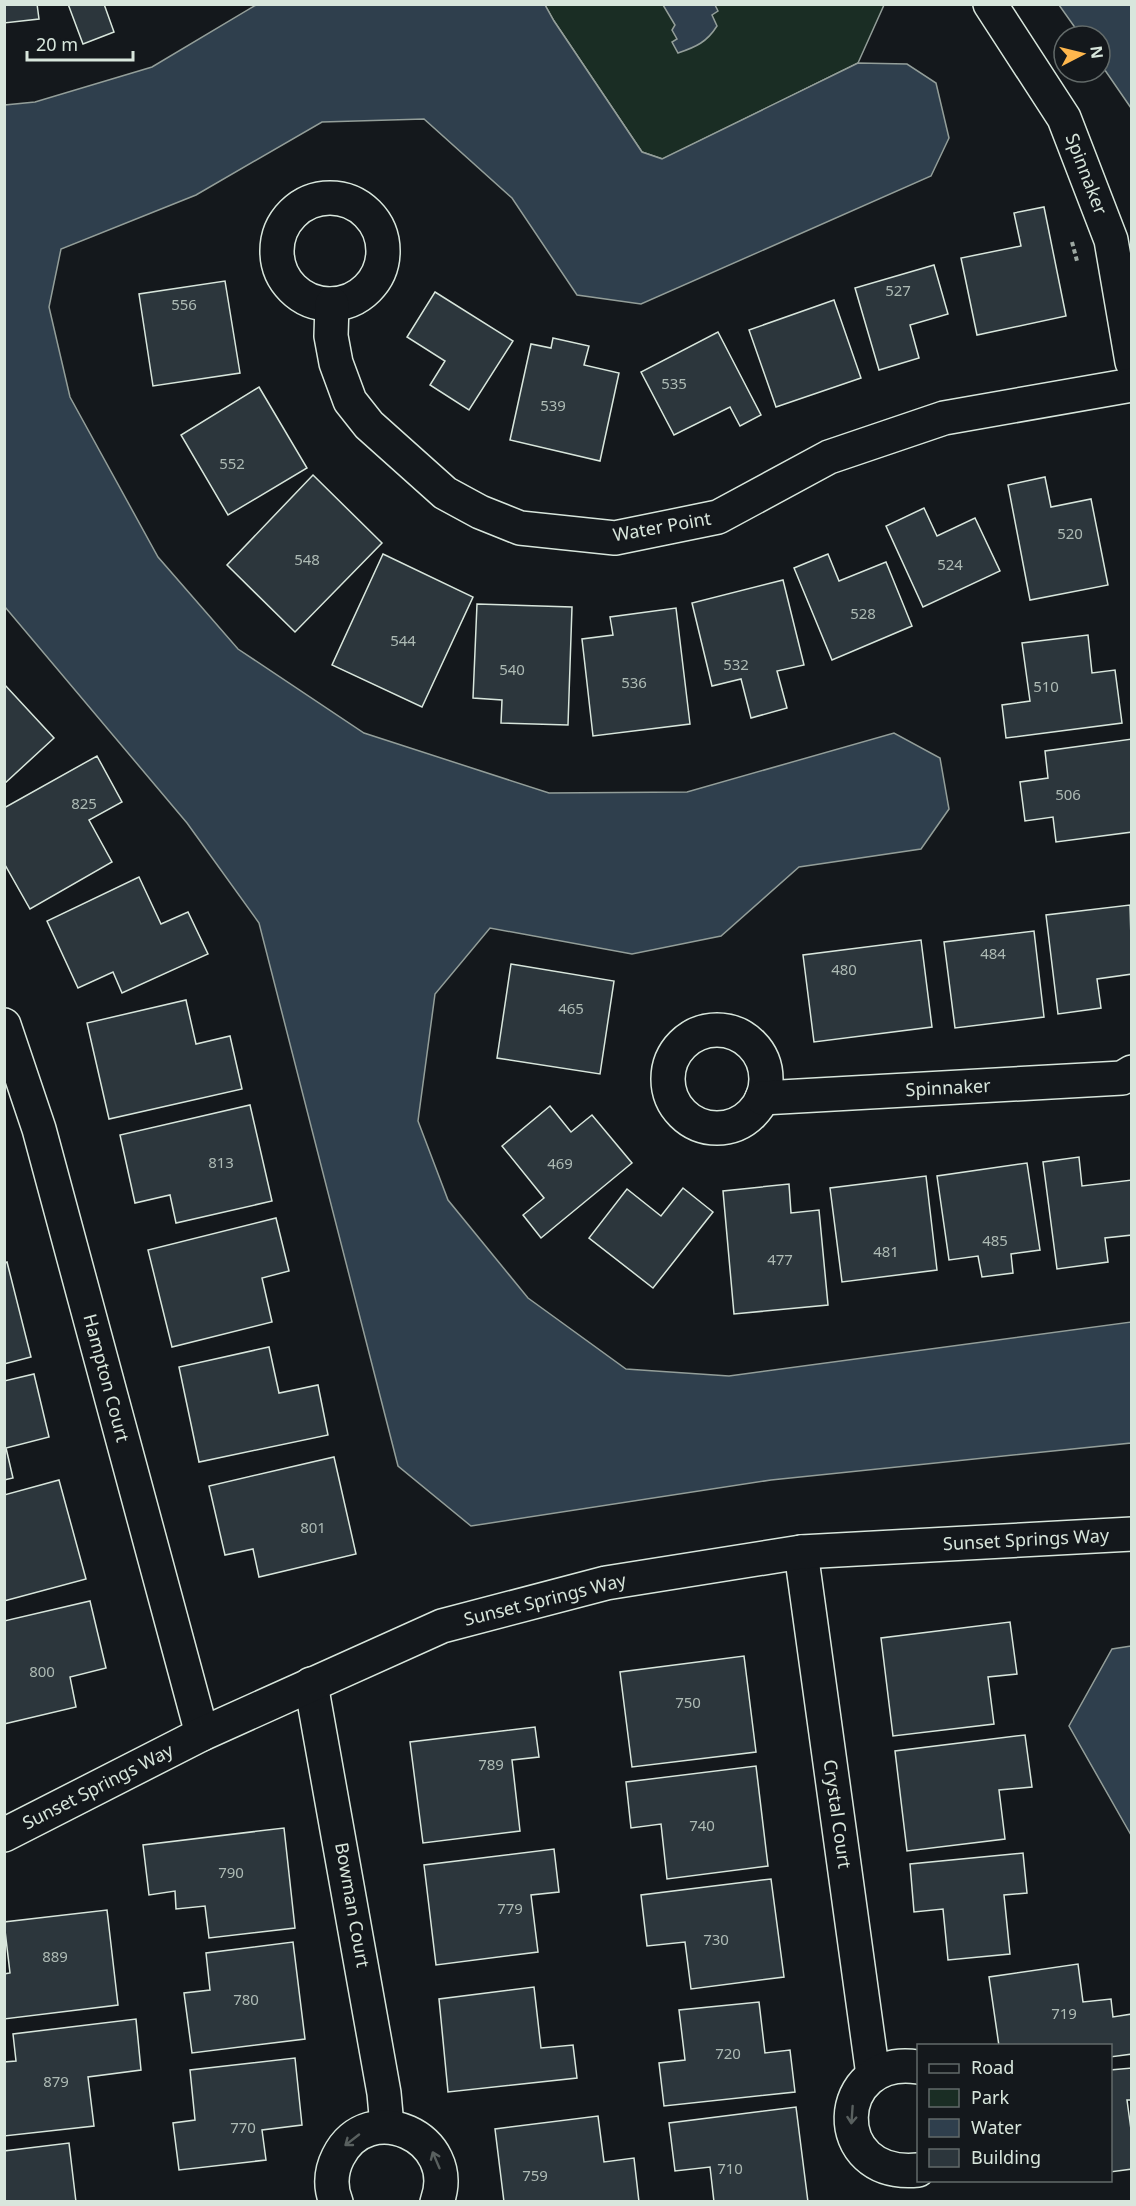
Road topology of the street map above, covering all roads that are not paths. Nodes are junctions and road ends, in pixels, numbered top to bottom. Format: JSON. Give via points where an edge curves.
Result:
{"nodes":[{"id":1,"x":990,"y":4,"type":"edge"},
{"id":2,"x":332,"y":304,"type":"dead end"},
{"id":3,"x":1131,"y":362,"type":"edge"},
{"id":4,"x":1131,"y":385,"type":"edge"},
{"id":5,"x":4,"y":1024,"type":"edge"},
{"id":6,"x":1131,"y":1072,"type":"edge"},
{"id":7,"x":762,"y":1098,"type":"dead end"},
{"id":8,"x":1131,"y":1534,"type":"edge"},
{"id":9,"x":801,"y":1552,"type":"junction"},
{"id":10,"x":311,"y":1684,"type":"junction"},
{"id":11,"x":202,"y":1734,"type":"junction"},
{"id":12,"x":4,"y":1835,"type":"edge"},
{"id":13,"x":917,"y":2067,"type":"edge"},
{"id":14,"x":873,"y":2075,"type":"junction"},
{"id":15,"x":387,"y":2126,"type":"junction"},
{"id":16,"x":917,"y":2169,"type":"edge"},
{"id":17,"x":336,"y":2202,"type":"edge"},
{"id":18,"x":437,"y":2202,"type":"edge"}],
"edges":[{"from":1,"to":3,"type":"street","name":"Spinnaker","via":[[1064,118],[1111,240]]},
{"from":2,"to":4,"type":"street","name":"Water Point","via":[[331,336],[336,363],[350,401],[406,461],[445,493],[520,528],[615,538],[718,518],[829,457],[944,418]]},
{"from":5,"to":11,"type":"street","name":"Hampton Court","via":[[39,1130]]},
{"from":6,"to":7,"type":"street","name":"Spinnaker","via":[[1122,1078]]},
{"from":8,"to":9,"type":"street","name":"Sunset Springs Way"},
{"from":9,"to":10,"type":"street","name":"Sunset Springs Way","via":[[606,1583],[442,1626]]},
{"from":9,"to":14,"type":"street","name":"Crystal Court"},
{"from":10,"to":11,"type":"street","name":"Sunset Springs Way"},
{"from":10,"to":15,"type":"street","name":"Bowman Court"},
{"from":11,"to":12,"type":"street","name":"Sunset Springs Way"},
{"from":13,"to":14,"type":"street","via":[[887,2068]]},
{"from":14,"to":16,"type":"street","one_way":true,"via":[[860,2088],[852,2105],[851,2124],[856,2142],[882,2167]]},
{"from":15,"to":17,"type":"street","one_way":true,"via":[[370,2128],[342,2148],[331,2181]]},
{"from":18,"to":15,"type":"street","one_way":true,"via":[[441,2173],[435,2154],[406,2130]]}]}
